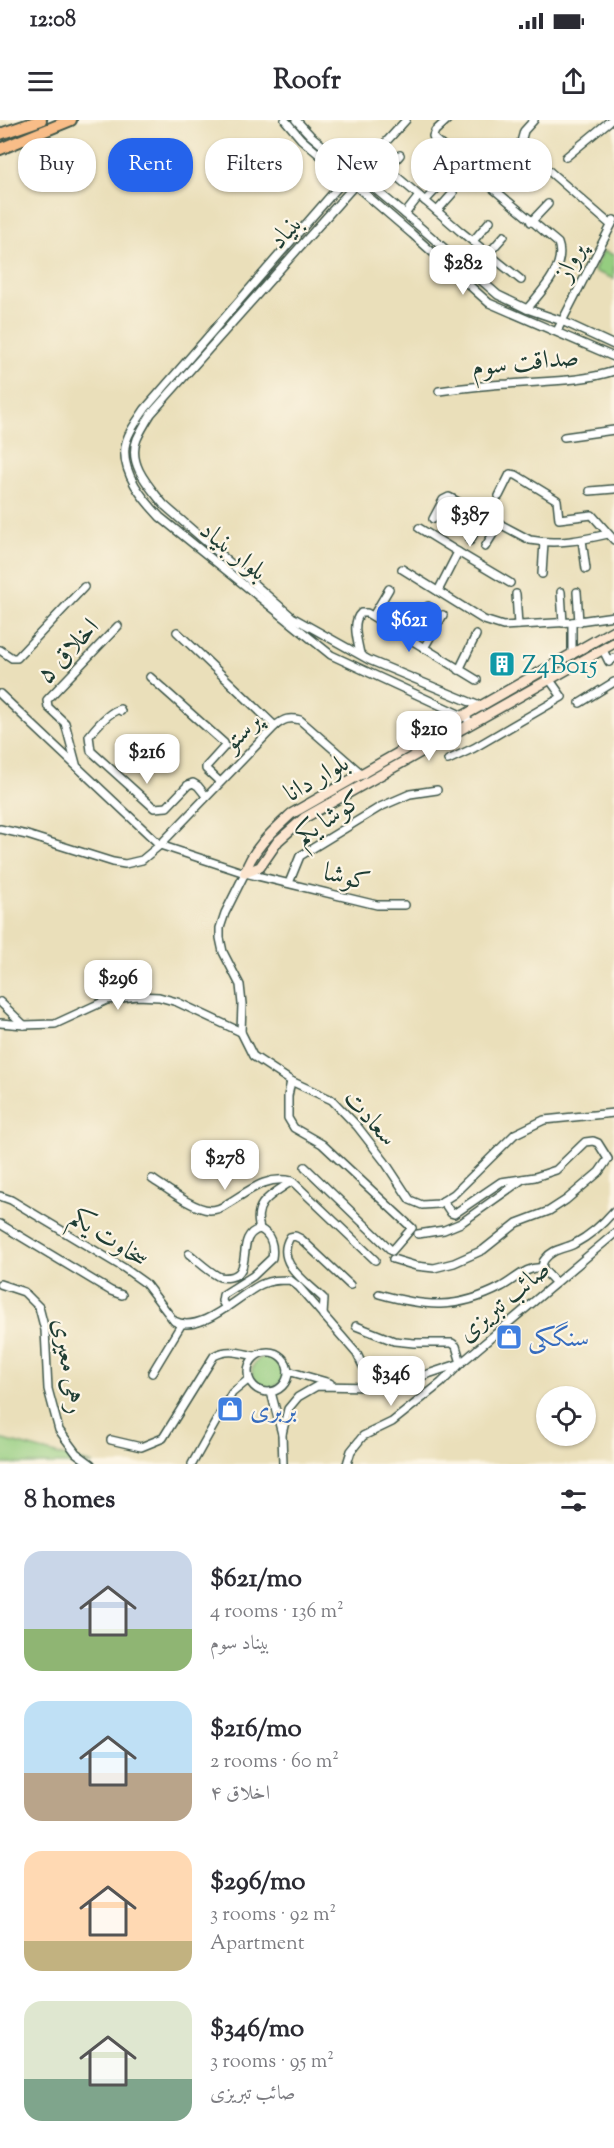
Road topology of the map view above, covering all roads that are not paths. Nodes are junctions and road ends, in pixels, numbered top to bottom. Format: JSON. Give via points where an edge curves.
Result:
{"nodes":[{"id":1,"x":41,"y":120,"type":"edge"},
{"id":2,"x":72,"y":120,"type":"edge"},
{"id":3,"x":285,"y":120,"type":"edge"},
{"id":4,"x":296,"y":120,"type":"edge"},
{"id":5,"x":406,"y":120,"type":"edge"},
{"id":6,"x":447,"y":120,"type":"edge"},
{"id":7,"x":534,"y":120,"type":"edge"},
{"id":8,"x":611,"y":120,"type":"edge"},
{"id":9,"x":0,"y":134,"type":"edge"},
{"id":10,"x":390,"y":138,"type":"edge"},
{"id":11,"x":435,"y":138,"type":"edge"},
{"id":12,"x":315,"y":139,"type":"edge"},
{"id":13,"x":0,"y":149,"type":"edge"},
{"id":14,"x":315,"y":150,"type":"edge"},
{"id":15,"x":400,"y":155,"type":"dead end"},
{"id":16,"x":566,"y":158,"type":"dead end"},
{"id":17,"x":334,"y":192,"type":"edge"},
{"id":18,"x":349,"y":192,"type":"edge"},
{"id":19,"x":363,"y":192,"type":"edge"},
{"id":20,"x":379,"y":192,"type":"edge"},
{"id":21,"x":430,"y":192,"type":"edge"},
{"id":22,"x":495,"y":192,"type":"edge"},
{"id":23,"x":453,"y":193,"type":"dead end"},
{"id":24,"x":422,"y":198,"type":"junction"},
{"id":25,"x":548,"y":204,"type":"dead end"},
{"id":26,"x":437,"y":211,"type":"junction"},
{"id":27,"x":405,"y":214,"type":"junction"},
{"id":28,"x":490,"y":222,"type":"dead end"},
{"id":29,"x":531,"y":222,"type":"junction"},
{"id":30,"x":612,"y":222,"type":"edge"},
{"id":31,"x":504,"y":236,"type":"dead end"},
{"id":32,"x":473,"y":241,"type":"junction"},
{"id":33,"x":488,"y":254,"type":"junction"},
{"id":34,"x":521,"y":280,"type":"dead end"},
{"id":35,"x":527,"y":309,"type":"junction"},
{"id":36,"x":562,"y":321,"type":"junction"},
{"id":37,"x":557,"y":331,"type":"junction"},
{"id":38,"x":215,"y":343,"type":"joint"},
{"id":39,"x":614,"y":345,"type":"edge"},
{"id":40,"x":614,"y":357,"type":"edge"},
{"id":41,"x":614,"y":371,"type":"edge"},
{"id":42,"x":439,"y":391,"type":"dead end"},
{"id":43,"x":614,"y":430,"type":"edge"},
{"id":44,"x":564,"y":437,"type":"dead end"},
{"id":45,"x":614,"y":489,"type":"edge"},
{"id":46,"x":590,"y":491,"type":"dead end"},
{"id":47,"x":499,"y":496,"type":"dead end"},
{"id":48,"x":484,"y":515,"type":"junction"},
{"id":49,"x":433,"y":519,"type":"dead end"},
{"id":50,"x":500,"y":523,"type":"junction"},
{"id":51,"x":418,"y":528,"type":"dead end"},
{"id":52,"x":611,"y":537,"type":"edge"},
{"id":53,"x":582,"y":540,"type":"junction"},
{"id":54,"x":470,"y":541,"type":"dead end"},
{"id":55,"x":544,"y":542,"type":"junction"},
{"id":56,"x":485,"y":547,"type":"dead end"},
{"id":57,"x":458,"y":552,"type":"junction"},
{"id":58,"x":402,"y":569,"type":"dead end"},
{"id":59,"x":586,"y":569,"type":"dead end"},
{"id":60,"x":542,"y":574,"type":"dead end"},
{"id":61,"x":510,"y":583,"type":"dead end"},
{"id":62,"x":84,"y":587,"type":"dead end"},
{"id":63,"x":389,"y":589,"type":"dead end"},
{"id":64,"x":438,"y":591,"type":"junction"},
{"id":65,"x":561,"y":592,"type":"dead end"},
{"id":66,"x":577,"y":592,"type":"dead end"},
{"id":67,"x":516,"y":594,"type":"dead end"},
{"id":68,"x":428,"y":606,"type":"dead end"},
{"id":69,"x":443,"y":615,"type":"dead end"},
{"id":70,"x":373,"y":616,"type":"junction"},
{"id":71,"x":614,"y":616,"type":"edge"},
{"id":72,"x":575,"y":622,"type":"junction"},
{"id":73,"x":563,"y":623,"type":"junction"},
{"id":74,"x":118,"y":626,"type":"dead end"},
{"id":75,"x":518,"y":626,"type":"junction"},
{"id":76,"x":614,"y":630,"type":"edge"},
{"id":77,"x":177,"y":632,"type":"dead end"},
{"id":78,"x":476,"y":635,"type":"dead end"},
{"id":79,"x":408,"y":638,"type":"junction"},
{"id":80,"x":614,"y":643,"type":"edge"},
{"id":81,"x":424,"y":648,"type":"junction"},
{"id":82,"x":0,"y":650,"type":"edge"},
{"id":83,"x":603,"y":650,"type":"junction"},
{"id":84,"x":572,"y":655,"type":"junction"},
{"id":85,"x":614,"y":658,"type":"edge"},
{"id":86,"x":369,"y":660,"type":"junction"},
{"id":87,"x":459,"y":670,"type":"junction"},
{"id":88,"x":150,"y":677,"type":"dead end"},
{"id":89,"x":477,"y":680,"type":"dead end"},
{"id":90,"x":550,"y":680,"type":"junction"},
{"id":91,"x":614,"y":682,"type":"edge"},
{"id":92,"x":0,"y":694,"type":"edge"},
{"id":93,"x":580,"y":703,"type":"dead end"},
{"id":94,"x":485,"y":710,"type":"junction"},
{"id":95,"x":121,"y":711,"type":"dead end"},
{"id":96,"x":467,"y":719,"type":"junction"},
{"id":97,"x":275,"y":726,"type":"junction"},
{"id":98,"x":448,"y":760,"type":"dead end"},
{"id":99,"x":75,"y":764,"type":"junction"},
{"id":100,"x":363,"y":775,"type":"junction"},
{"id":101,"x":220,"y":782,"type":"junction"},
{"id":102,"x":437,"y":790,"type":"dead end"},
{"id":103,"x":206,"y":796,"type":"junction"},
{"id":104,"x":0,"y":830,"type":"edge"},
{"id":105,"x":160,"y":845,"type":"junction"},
{"id":106,"x":245,"y":873,"type":"junction"},
{"id":107,"x":289,"y":883,"type":"junction"},
{"id":108,"x":405,"y":905,"type":"dead end"},
{"id":109,"x":0,"y":1002,"type":"edge"},
{"id":110,"x":0,"y":1023,"type":"edge"},
{"id":111,"x":24,"y":1025,"type":"junction"},
{"id":112,"x":241,"y":1032,"type":"junction"},
{"id":113,"x":291,"y":1081,"type":"junction"},
{"id":114,"x":614,"y":1113,"type":"edge"},
{"id":115,"x":305,"y":1167,"type":"dead end"},
{"id":116,"x":524,"y":1178,"type":"junction"},
{"id":117,"x":152,"y":1179,"type":"dead end"},
{"id":118,"x":292,"y":1181,"type":"junction"},
{"id":119,"x":0,"y":1196,"type":"edge"},
{"id":120,"x":443,"y":1201,"type":"junction"},
{"id":121,"x":614,"y":1211,"type":"edge"},
{"id":122,"x":0,"y":1224,"type":"edge"},
{"id":123,"x":260,"y":1229,"type":"junction"},
{"id":124,"x":418,"y":1234,"type":"dead end"},
{"id":125,"x":614,"y":1234,"type":"edge"},
{"id":126,"x":189,"y":1254,"type":"dead end"},
{"id":127,"x":393,"y":1259,"type":"dead end"},
{"id":128,"x":375,"y":1260,"type":"dead end"},
{"id":129,"x":542,"y":1268,"type":"junction"},
{"id":130,"x":556,"y":1283,"type":"junction"},
{"id":131,"x":0,"y":1284,"type":"edge"},
{"id":132,"x":350,"y":1286,"type":"dead end"},
{"id":133,"x":379,"y":1294,"type":"dead end"},
{"id":134,"x":122,"y":1295,"type":"dead end"},
{"id":135,"x":226,"y":1308,"type":"junction"},
{"id":136,"x":323,"y":1315,"type":"junction"},
{"id":137,"x":182,"y":1324,"type":"junction"},
{"id":138,"x":356,"y":1326,"type":"dead end"},
{"id":139,"x":255,"y":1356,"type":"junction"},
{"id":140,"x":462,"y":1363,"type":"junction"},
{"id":141,"x":288,"y":1371,"type":"junction"},
{"id":142,"x":152,"y":1373,"type":"dead end"},
{"id":143,"x":249,"y":1379,"type":"junction"},
{"id":144,"x":338,"y":1385,"type":"junction"},
{"id":145,"x":373,"y":1387,"type":"junction"},
{"id":146,"x":271,"y":1392,"type":"junction"},
{"id":147,"x":282,"y":1434,"type":"junction"},
{"id":148,"x":111,"y":1440,"type":"dead end"},
{"id":149,"x":92,"y":1464,"type":"edge"},
{"id":150,"x":192,"y":1464,"type":"edge"},
{"id":151,"x":283,"y":1464,"type":"edge"},
{"id":152,"x":347,"y":1464,"type":"edge"}],
"edges":[{"from":1,"to":9,"type":"main road"},
{"from":2,"to":13,"type":"main road"},
{"from":3,"to":14,"type":"street"},
{"from":4,"to":12,"type":"street"},
{"from":5,"to":10,"type":"street"},
{"from":6,"to":11,"type":"street"},
{"from":7,"to":30,"type":"street","via":[[521,142],[525,150]]},
{"from":8,"to":16,"type":"street"},
{"from":15,"to":24,"type":"street","via":[[388,169]]},
{"from":17,"to":96,"type":"street","name":"بلوار بنیاد","via":[[146,409],[132,428],[125,447],[127,464],[143,500],[160,518],[331,655]]},
{"from":18,"to":38,"type":"street","name":"بنیاد"},
{"from":19,"to":37,"type":"street","via":[[489,303]]},
{"from":20,"to":27,"type":"street"},
{"from":21,"to":24,"type":"street"},
{"from":22,"to":29,"type":"street"},
{"from":23,"to":26,"type":"street"},
{"from":24,"to":26,"type":"street"},
{"from":24,"to":27,"type":"street"},
{"from":25,"to":29,"type":"street"},
{"from":26,"to":32,"type":"street"},
{"from":27,"to":35,"type":"street","via":[[498,295]]},
{"from":28,"to":32,"type":"street"},
{"from":29,"to":35,"type":"street","via":[[558,243],[560,253],[552,274]]},
{"from":30,"to":36,"type":"street","name":"پرواز"},
{"from":31,"to":33,"type":"street"},
{"from":32,"to":33,"type":"street"},
{"from":33,"to":34,"type":"street"},
{"from":35,"to":36,"type":"street"},
{"from":36,"to":37,"type":"street","name":"پرواز"},
{"from":36,"to":39,"type":"street"},
{"from":37,"to":40,"type":"street"},
{"from":38,"to":86,"type":"street","name":"بلوار بنیاد","via":[[151,414],[136,441],[134,462],[164,505],[292,617]]},
{"from":41,"to":42,"type":"street","name":"صداقت سوم","via":[[562,380]]},
{"from":43,"to":44,"type":"street"},
{"from":45,"to":46,"type":"street"},
{"from":47,"to":52,"type":"street","via":[[510,474],[516,475],[557,500],[559,519],[592,515]]},
{"from":48,"to":49,"type":"street","via":[[449,497],[443,500]]},
{"from":48,"to":50,"type":"street"},
{"from":48,"to":54,"type":"street"},
{"from":50,"to":55,"type":"street","via":[[530,540]]},
{"from":50,"to":56,"type":"street"},
{"from":51,"to":57,"type":"street"},
{"from":52,"to":53,"type":"street"},
{"from":53,"to":55,"type":"street"},
{"from":53,"to":59,"type":"street"},
{"from":55,"to":60,"type":"street"},
{"from":57,"to":61,"type":"street"},
{"from":57,"to":64,"type":"street"},
{"from":58,"to":64,"type":"street"},
{"from":62,"to":82,"type":"street","via":[[17,658]]},
{"from":63,"to":70,"type":"street"},
{"from":64,"to":75,"type":"street","via":[[484,620]]},
{"from":65,"to":73,"type":"street"},
{"from":66,"to":72,"type":"street"},
{"from":67,"to":75,"type":"street"},
{"from":68,"to":79,"type":"street"},
{"from":69,"to":81,"type":"street"},
{"from":70,"to":79,"type":"street"},
{"from":70,"to":86,"type":"street","via":[[361,613],[356,625],[360,654]]},
{"from":71,"to":72,"type":"street"},
{"from":72,"to":73,"type":"street"},
{"from":72,"to":84,"type":"street"},
{"from":73,"to":75,"type":"street"},
{"from":74,"to":99,"type":"street","name":"اخلاق ۵","via":[[47,700],[48,708],[67,727]]},
{"from":76,"to":84,"type":"street","name":"بلوار دانا"},
{"from":77,"to":97,"type":"street"},
{"from":78,"to":87,"type":"street"},
{"from":79,"to":81,"type":"street"},
{"from":80,"to":83,"type":"street","name":"بلوار دانا"},
{"from":81,"to":87,"type":"street"},
{"from":83,"to":85,"type":"street","via":[[609,662]]},
{"from":83,"to":90,"type":"street","name":"بلوار دانا"},
{"from":84,"to":94,"type":"street","name":"بلوار دانا"},
{"from":86,"to":94,"type":"street","name":"بلوار بنیاد"},
{"from":87,"to":89,"type":"street"},
{"from":88,"to":101,"type":"street","via":[[224,743],[206,767]]},
{"from":90,"to":94,"type":"street","name":"بلوار دانا"},
{"from":90,"to":98,"type":"street","via":[[562,697]]},
{"from":91,"to":93,"type":"street"},
{"from":92,"to":99,"type":"street"},
{"from":94,"to":96,"type":"street","name":"بلوار دانا"},
{"from":95,"to":103,"type":"street","via":[[115,710],[89,736],[91,751],[154,808],[167,807],[193,783]]},
{"from":96,"to":100,"type":"street","name":"بلوار دانا"},
{"from":96,"to":106,"type":"street","name":"بلوار دانا","via":[[304,818],[285,833],[260,867]]},
{"from":97,"to":100,"type":"street","name":"پرستو","via":[[284,719],[300,720]]},
{"from":97,"to":101,"type":"street","name":"پرستو"},
{"from":99,"to":105,"type":"street"},
{"from":100,"to":106,"type":"street","name":"بلوار دانا","via":[[291,814],[271,832]]},
{"from":101,"to":103,"type":"street","name":"پرستو"},
{"from":102,"to":107,"type":"street","name":"کوشا یکم","via":[[410,794],[380,807],[300,856]]},
{"from":103,"to":105,"type":"street","name":"پرستو"},
{"from":104,"to":105,"type":"street","name":"پرستو","via":[[124,864],[142,860]]},
{"from":105,"to":106,"type":"street"},
{"from":106,"to":107,"type":"street","name":"کوشا"},
{"from":106,"to":112,"type":"street","via":[[220,928],[224,952],[240,985]]},
{"from":107,"to":108,"type":"street","name":"کوشا","via":[[377,905]]},
{"from":109,"to":111,"type":"street"},
{"from":110,"to":111,"type":"street"},
{"from":111,"to":112,"type":"street","via":[[55,1024],[108,1000],[137,996],[177,1002]]},
{"from":112,"to":113,"type":"street","name":"سعادت","via":[[253,1056]]},
{"from":113,"to":115,"type":"street","via":[[288,1118],[294,1128],[322,1144],[412,1228],[392,1251]]},
{"from":113,"to":120,"type":"street","name":"سعادت","via":[[332,1100],[357,1126],[410,1200],[422,1205]]},
{"from":114,"to":120,"type":"street","via":[[544,1120],[514,1134]]},
{"from":116,"to":120,"type":"street","name":"سعادت","via":[[501,1182],[453,1214]]},
{"from":116,"to":124,"type":"street","via":[[461,1223]]},
{"from":116,"to":127,"type":"street","via":[[556,1170],[585,1143],[593,1141],[608,1159],[599,1172],[566,1200],[518,1223],[483,1250],[434,1268]]},
{"from":117,"to":118,"type":"street","via":[[210,1210],[221,1208],[268,1180]]},
{"from":118,"to":123,"type":"street","via":[[259,1209]]},
{"from":118,"to":128,"type":"street"},
{"from":119,"to":137,"type":"street","name":"سخاوت یکم","via":[[124,1268],[145,1283],[174,1321]]},
{"from":121,"to":129,"type":"street","via":[[573,1245],[544,1259]]},
{"from":122,"to":134,"type":"street"},
{"from":123,"to":126,"type":"street","via":[[248,1237],[238,1275],[218,1277]]},
{"from":123,"to":135,"type":"street","via":[[270,1238],[272,1258],[223,1295]]},
{"from":125,"to":130,"type":"street","name":"صائب تبریزی"},
{"from":129,"to":130,"type":"street"},
{"from":129,"to":133,"type":"street","via":[[535,1267],[501,1287],[458,1302],[413,1304]]},
{"from":130,"to":140,"type":"street","name":"صائب تبریزی"},
{"from":131,"to":149,"type":"street","name":"رهی معیری","via":[[24,1292],[39,1307],[45,1330],[48,1389],[59,1430],[76,1453]]},
{"from":132,"to":136,"type":"street","via":[[302,1239],[290,1237],[285,1245],[288,1264],[324,1299]]},
{"from":135,"to":136,"type":"street","via":[[260,1285],[290,1280]]},
{"from":135,"to":137,"type":"street","via":[[194,1323]]},
{"from":136,"to":145,"type":"street","via":[[357,1354]]},
{"from":137,"to":142,"type":"street"},
{"from":138,"to":140,"type":"street","via":[[394,1341],[452,1343]]},
{"from":139,"to":141,"type":"street","via":[[264,1352],[278,1354]]},
{"from":139,"to":143,"type":"street","via":[[249,1365]]},
{"from":139,"to":148,"type":"street","via":[[232,1350],[214,1356],[163,1438],[141,1447]]},
{"from":140,"to":145,"type":"street","name":"صائب تبریزی"},
{"from":140,"to":152,"type":"street","via":[[392,1422],[363,1436]]},
{"from":141,"to":144,"type":"street"},
{"from":141,"to":146,"type":"street","via":[[281,1387]]},
{"from":143,"to":146,"type":"street","via":[[258,1389]]},
{"from":143,"to":150,"type":"street","via":[[232,1393]]},
{"from":144,"to":145,"type":"street","name":"صائب تبریزی"},
{"from":144,"to":147,"type":"street","via":[[317,1386],[298,1397],[288,1410]]},
{"from":146,"to":147,"type":"street"},
{"from":147,"to":151,"type":"street"}]}
